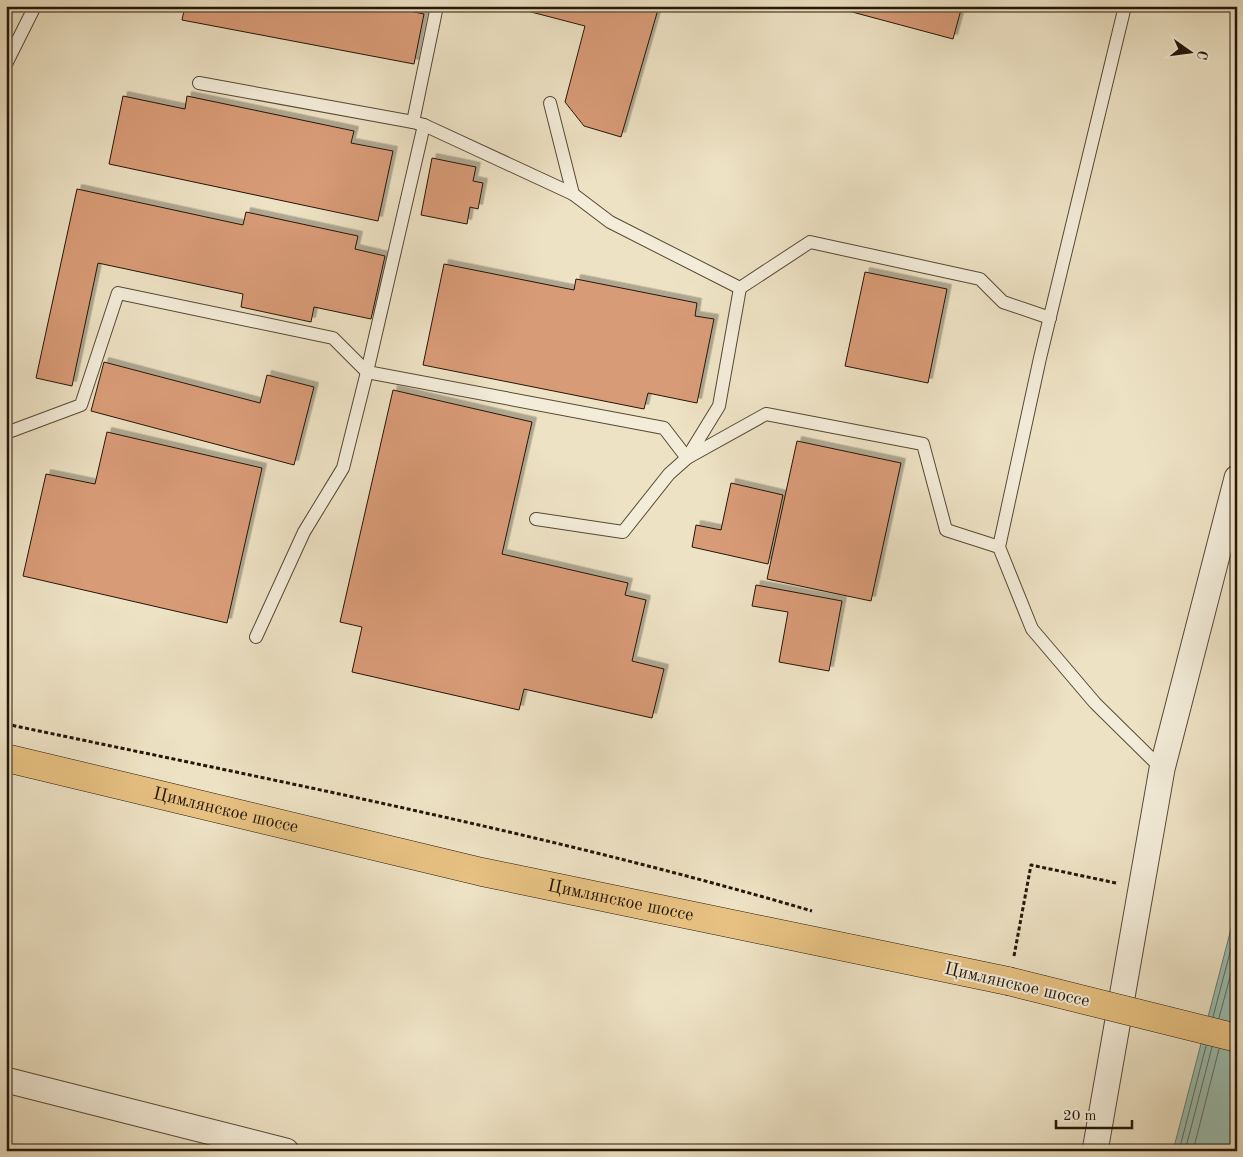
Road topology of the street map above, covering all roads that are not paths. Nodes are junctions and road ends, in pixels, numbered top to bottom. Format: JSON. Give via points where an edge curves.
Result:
{"nodes":[{"id":1,"x":35,"y":6,"type":"edge"},
{"id":2,"x":437,"y":6,"type":"edge"},
{"id":3,"x":1125,"y":6,"type":"edge"},
{"id":4,"x":6,"y":64,"type":"edge"},
{"id":5,"x":198,"y":83,"type":"dead end"},
{"id":6,"x":550,"y":104,"type":"dead end"},
{"id":7,"x":419,"y":124,"type":"junction"},
{"id":8,"x":573,"y":194,"type":"junction"},
{"id":9,"x":740,"y":288,"type":"junction"},
{"id":10,"x":1050,"y":318,"type":"junction"},
{"id":11,"x":367,"y":372,"type":"junction"},
{"id":12,"x":6,"y":432,"type":"edge"},
{"id":13,"x":688,"y":458,"type":"junction"},
{"id":14,"x":1237,"y":478,"type":"edge"},
{"id":15,"x":536,"y":519,"type":"dead end"},
{"id":16,"x":999,"y":546,"type":"junction"},
{"id":17,"x":256,"y":637,"type":"dead end"},
{"id":18,"x":6,"y":758,"type":"edge"},
{"id":19,"x":1162,"y":769,"type":"junction"},
{"id":20,"x":1237,"y":1038,"type":"edge"},
{"id":21,"x":6,"y":1080,"type":"edge"},
{"id":22,"x":286,"y":1151,"type":"edge"},
{"id":23,"x":1095,"y":1151,"type":"edge"}],
"edges":[{"from":1,"to":4,"type":"lane"},
{"from":2,"to":7,"type":"lane"},
{"from":3,"to":10,"type":"lane"},
{"from":5,"to":7,"type":"lane"},
{"from":6,"to":8,"type":"lane"},
{"from":7,"to":8,"type":"lane"},
{"from":7,"to":11,"type":"lane"},
{"from":8,"to":9,"type":"lane","via":[[610,222]]},
{"from":9,"to":10,"type":"lane","via":[[810,242],[980,279],[1003,302]]},
{"from":9,"to":13,"type":"lane","via":[[719,406]]},
{"from":10,"to":16,"type":"lane"},
{"from":11,"to":12,"type":"lane","via":[[333,338],[118,293],[81,405]]},
{"from":11,"to":13,"type":"lane","via":[[664,428]]},
{"from":11,"to":17,"type":"lane","via":[[342,468],[304,532]]},
{"from":13,"to":15,"type":"lane","via":[[669,474],[623,532]]},
{"from":13,"to":16,"type":"lane","via":[[766,414],[923,444],[946,530]]},
{"from":14,"to":19,"type":"street"},
{"from":16,"to":19,"type":"lane","via":[[1032,629],[1096,703]]},
{"from":18,"to":20,"type":"main road","name":"Цимлянское шоссе","bridge":true,"via":[[482,872],[1010,971]]},
{"from":19,"to":23,"type":"street"},
{"from":21,"to":22,"type":"street"}]}
